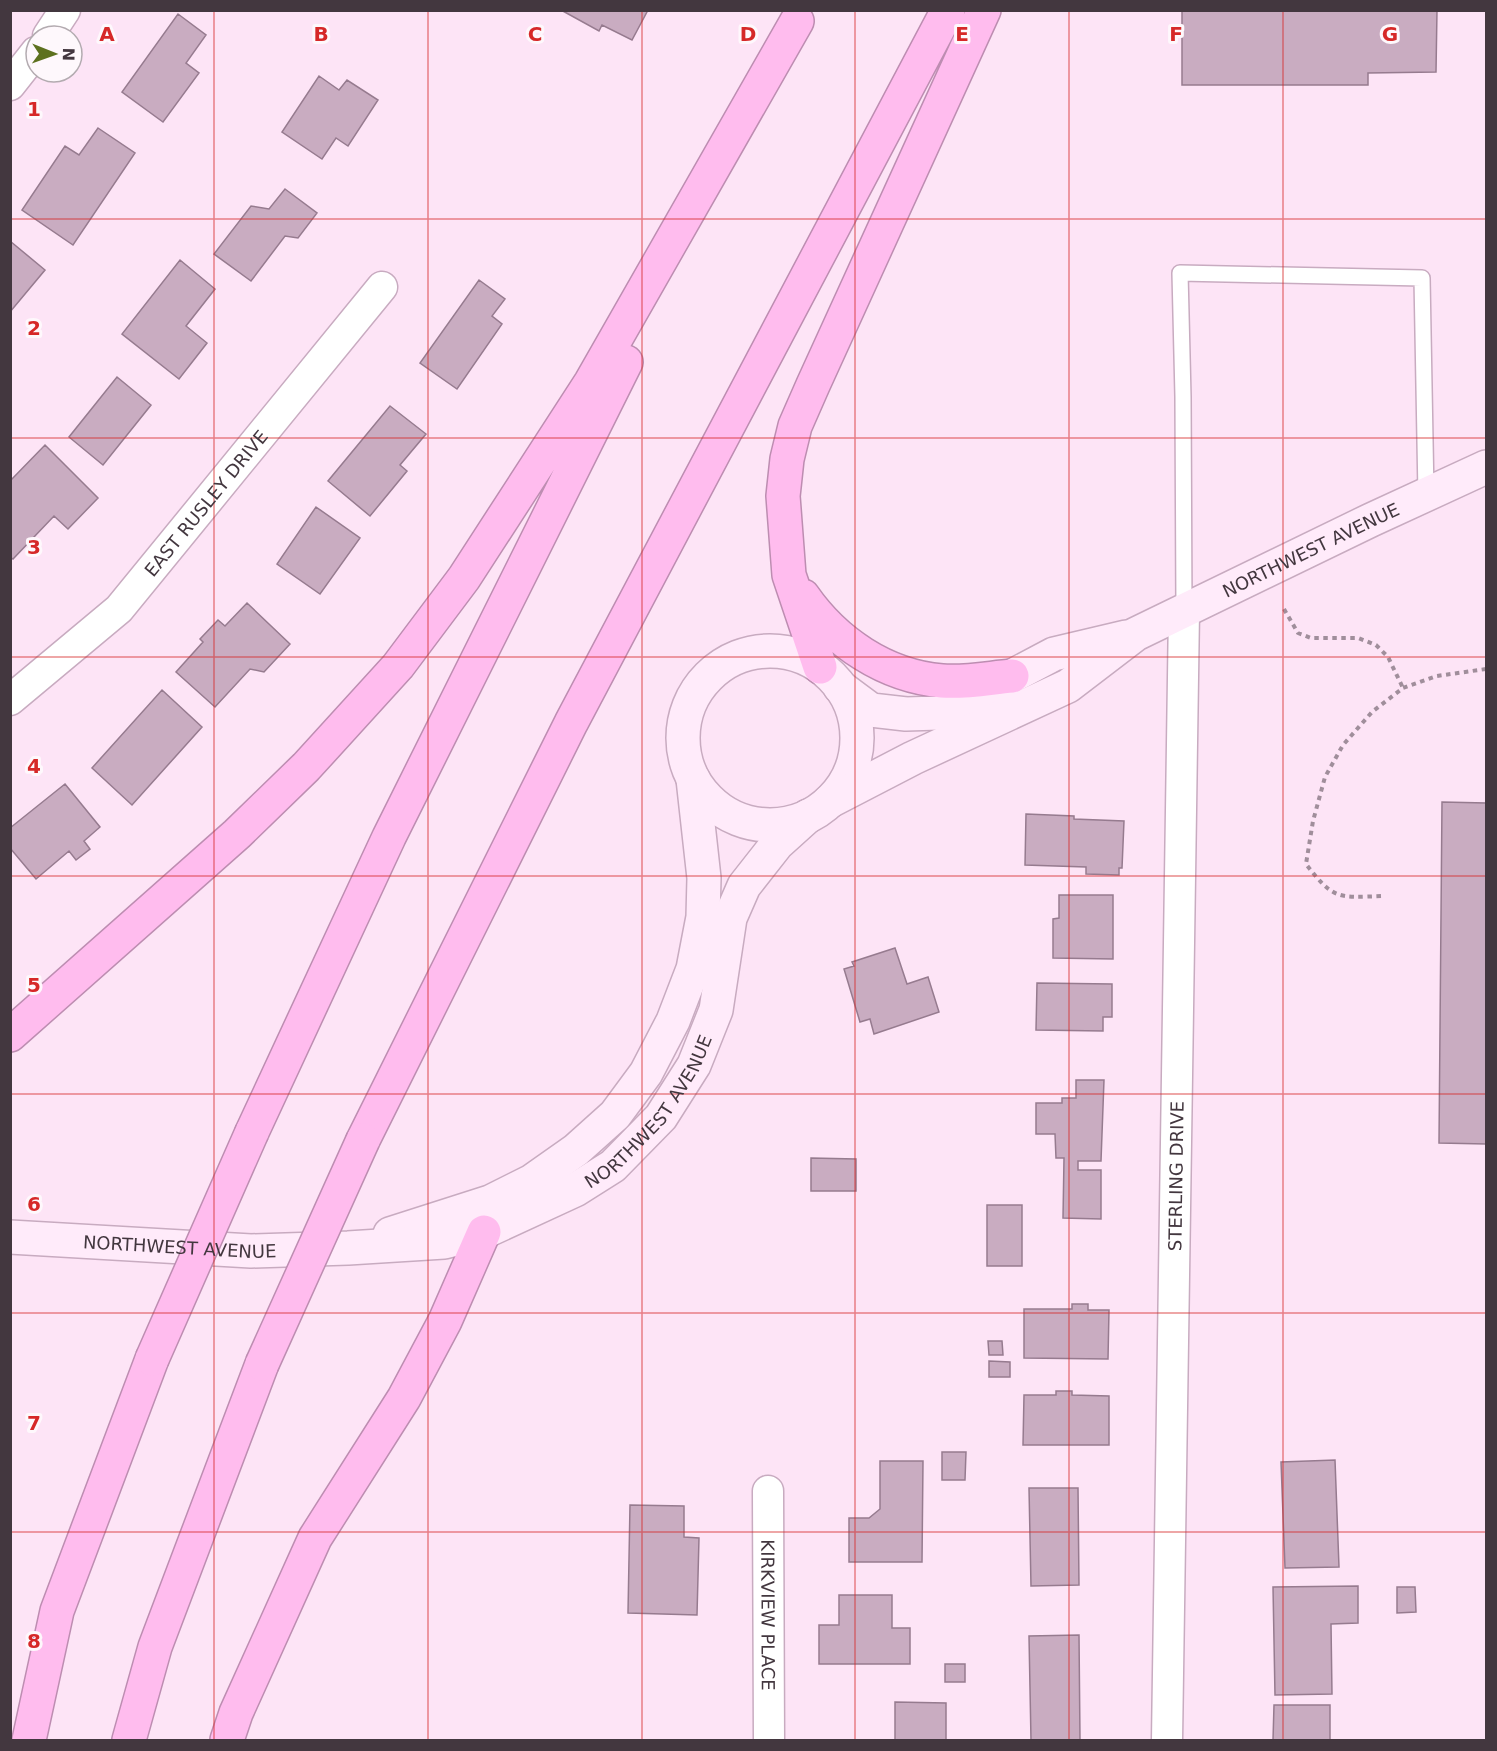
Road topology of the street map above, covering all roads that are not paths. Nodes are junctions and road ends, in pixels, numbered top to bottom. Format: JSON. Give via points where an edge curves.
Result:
{"nodes":[{"id":1,"x":65,"y":10,"type":"edge"},
{"id":2,"x":948,"y":10,"type":"edge"},
{"id":3,"x":984,"y":10,"type":"edge"},
{"id":4,"x":799,"y":16,"type":"edge"},
{"id":5,"x":56,"y":24,"type":"edge"},
{"id":6,"x":24,"y":67,"type":"edge"},
{"id":7,"x":10,"y":85,"type":"edge"},
{"id":8,"x":382,"y":287,"type":"dead end"},
{"id":9,"x":1486,"y":467,"type":"edge"},
{"id":10,"x":1426,"y":495,"type":"junction"},
{"id":11,"x":789,"y":575,"type":"junction"},
{"id":12,"x":1184,"y":611,"type":"junction"},
{"id":13,"x":1136,"y":634,"type":"junction"},
{"id":14,"x":1012,"y":676,"type":"junction"},
{"id":15,"x":830,"y":677,"type":"junction"},
{"id":16,"x":10,"y":700,"type":"edge"},
{"id":17,"x":693,"y":779,"type":"junction"},
{"id":18,"x":819,"y":809,"type":"junction"},
{"id":19,"x":10,"y":1035,"type":"edge"},
{"id":20,"x":484,"y":1232,"type":"junction"},
{"id":21,"x":10,"y":1237,"type":"edge"},
{"id":22,"x":348,"y":1248,"type":"junction"},
{"id":23,"x":768,"y":1491,"type":"dead end"},
{"id":24,"x":29,"y":1740,"type":"edge"},
{"id":25,"x":129,"y":1740,"type":"edge"},
{"id":26,"x":227,"y":1740,"type":"edge"},
{"id":27,"x":769,"y":1740,"type":"edge"},
{"id":28,"x":1167,"y":1740,"type":"edge"}],
"edges":[{"from":1,"to":5,"type":"street"},
{"from":2,"to":25,"type":"highway","bridge":true,"via":[[571,723],[363,1140],[262,1364],[155,1647]]},
{"from":3,"to":11,"type":"highway","via":[[795,426],[783,496]]},
{"from":4,"to":19,"type":"highway","via":[[591,382],[464,578],[398,666],[306,767],[237,834]]},
{"from":4,"to":24,"type":"highway","bridge":true,"via":[[388,837],[252,1132],[152,1359],[57,1611]]},
{"from":6,"to":7,"type":"street"},
{"from":8,"to":16,"type":"street","name":"EAST RUSLEY DRIVE","via":[[119,609]]},
{"from":9,"to":10,"type":"main road","name":"NORTHWEST AVENUE"},
{"from":10,"to":12,"type":"main road","name":"NORTHWEST AVENUE"},
{"from":10,"to":12,"type":"lane","via":[[1422,278],[1180,273]]},
{"from":11,"to":14,"type":"highway","via":[[834,633],[882,664],[941,681]]},
{"from":11,"to":15,"type":"highway"},
{"from":12,"to":13,"type":"main road","name":"NORTHWEST AVENUE"},
{"from":12,"to":28,"type":"street","name":"STERLING DRIVE"},
{"from":13,"to":14,"type":"main road","name":"NORTHWEST AVENUE","via":[[1054,654]]},
{"from":13,"to":18,"type":"main road","name":"NORTHWEST AVENUE","via":[[1068,686],[913,758]]},
{"from":14,"to":15,"type":"main road","name":"NORTHWEST AVENUE","via":[[939,712],[906,714],[871,710]]},
{"from":15,"to":17,"type":"main road","via":[[806,659],[776,651],[746,654],[718,668],[697,691],[684,719],[683,750]]},
{"from":15,"to":18,"type":"main road","via":[[854,716],[856,747],[841,788]]},
{"from":17,"to":18,"type":"main road","via":[[711,803],[751,824],[794,822]]},
{"from":17,"to":22,"type":"main road","name":"NORTHWEST AVENUE","via":[[704,878],[703,917],[693,969],[673,1021],[646,1073],[615,1115],[576,1150],[531,1181],[490,1202]]},
{"from":18,"to":20,"type":"main road","name":"NORTHWEST AVENUE","via":[[777,844],[744,886],[730,918],[716,1010],[694,1065],[661,1117],[613,1166],[575,1190]]},
{"from":20,"to":22,"type":"main road","name":"NORTHWEST AVENUE","via":[[444,1242]]},
{"from":20,"to":26,"type":"highway","via":[[445,1321],[409,1388],[315,1538]]},
{"from":21,"to":22,"type":"main road","name":"NORTHWEST AVENUE","via":[[251,1251]]},
{"from":23,"to":27,"type":"street","name":"KIRKVIEW PLACE"}]}
